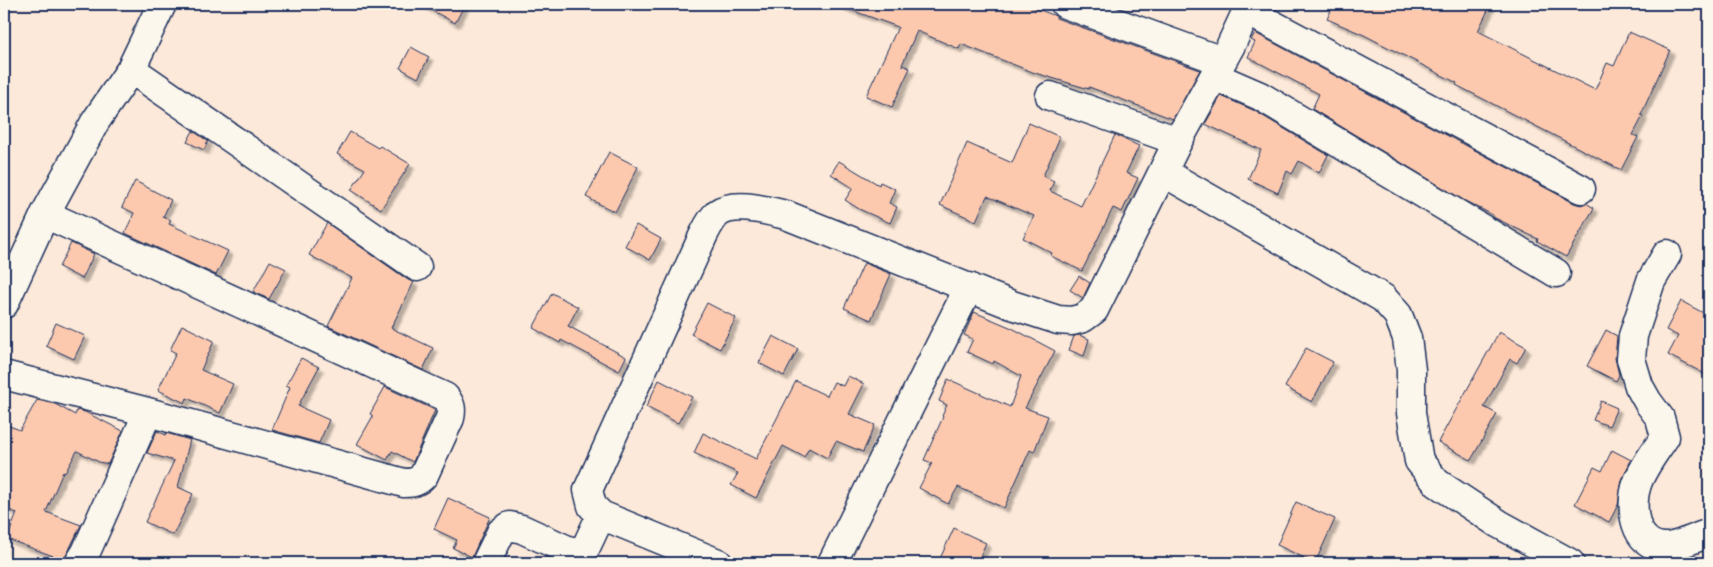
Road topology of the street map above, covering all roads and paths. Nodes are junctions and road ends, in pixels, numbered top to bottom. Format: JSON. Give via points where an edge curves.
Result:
{"nodes":[{"id":1,"x":162,"y":4,"type":"edge"},
{"id":2,"x":1065,"y":4,"type":"edge"},
{"id":3,"x":1249,"y":7,"type":"edge"},
{"id":4,"x":1218,"y":68,"type":"junction"},
{"id":5,"x":131,"y":69,"type":"junction"},
{"id":6,"x":1050,"y":96,"type":"dead end"},
{"id":7,"x":1178,"y":141,"type":"junction"},
{"id":8,"x":1163,"y":172,"type":"junction"},
{"id":9,"x":1581,"y":189,"type":"dead end"},
{"id":10,"x":44,"y":214,"type":"junction"},
{"id":11,"x":1667,"y":254,"type":"dead end"},
{"id":12,"x":417,"y":267,"type":"dead end"},
{"id":13,"x":1556,"y":273,"type":"dead end"},
{"id":14,"x":969,"y":287,"type":"junction"},
{"id":15,"x":4,"y":304,"type":"edge"},
{"id":16,"x":4,"y":375,"type":"edge"},
{"id":17,"x":148,"y":412,"type":"junction"},
{"id":18,"x":601,"y":515,"type":"junction"},
{"id":19,"x":1709,"y":533,"type":"edge"},
{"id":20,"x":79,"y":563,"type":"edge"},
{"id":21,"x":486,"y":563,"type":"edge"},
{"id":22,"x":718,"y":563,"type":"edge"},
{"id":23,"x":832,"y":563,"type":"edge"},
{"id":24,"x":1570,"y":563,"type":"edge"}],
"edges":[{"from":1,"to":5,"type":"street"},
{"from":2,"to":4,"type":"street"},
{"from":3,"to":4,"type":"street"},
{"from":3,"to":9,"type":"street"},
{"from":4,"to":7,"type":"street"},
{"from":4,"to":13,"type":"street"},
{"from":5,"to":10,"type":"street","via":[[95,122]]},
{"from":5,"to":12,"type":"street"},
{"from":6,"to":7,"type":"street"},
{"from":7,"to":8,"type":"street"},
{"from":8,"to":14,"type":"street","via":[[1094,310],[1083,318],[1058,320]]},
{"from":8,"to":24,"type":"street","via":[[1383,298],[1398,315],[1407,338],[1412,413],[1420,461],[1437,483],[1498,524]]},
{"from":10,"to":15,"type":"street"},
{"from":10,"to":17,"type":"street","via":[[445,397],[452,409],[424,475],[413,483]]},
{"from":11,"to":19,"type":"street","via":[[1651,281],[1633,336],[1631,359],[1639,386],[1660,418],[1665,437],[1637,485],[1634,510],[1638,532],[1652,545],[1666,547]]},
{"from":14,"to":18,"type":"street","via":[[786,215],[761,209],[735,208],[718,213],[703,236],[588,490],[592,506]]},
{"from":14,"to":23,"type":"street"},
{"from":16,"to":17,"type":"street"},
{"from":17,"to":20,"type":"street"},
{"from":18,"to":21,"type":"street","via":[[586,547],[578,551],[570,551],[510,526],[501,532]]},
{"from":18,"to":22,"type":"street"}]}
